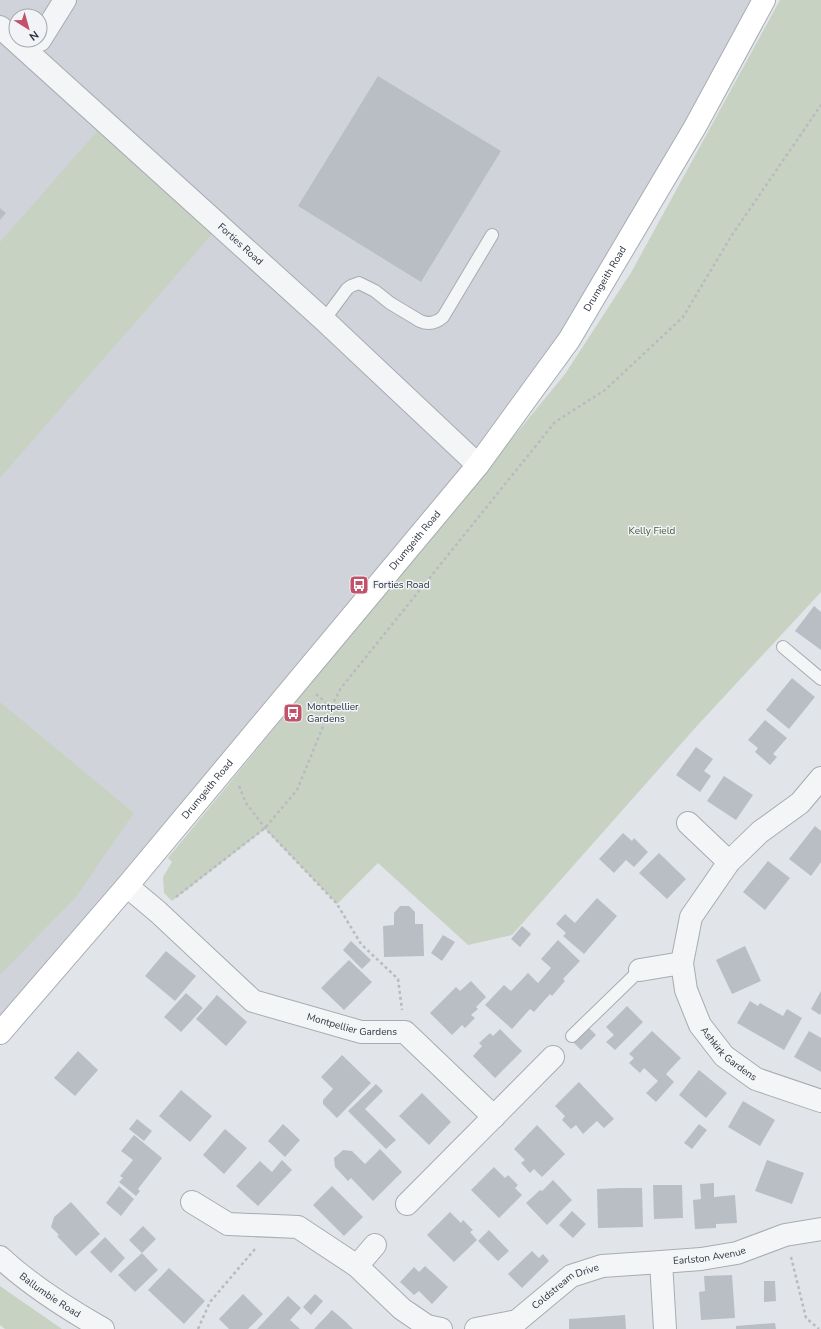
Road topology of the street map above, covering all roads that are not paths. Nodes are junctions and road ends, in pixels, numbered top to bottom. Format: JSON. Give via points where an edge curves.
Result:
{"nodes":[{"id":1,"x":65,"y":0,"type":"edge"},
{"id":2,"x":764,"y":0,"type":"edge"},
{"id":3,"x":48,"y":27,"type":"edge"},
{"id":4,"x":40,"y":48,"type":"edge"},
{"id":5,"x":492,"y":235,"type":"dead end"},
{"id":6,"x":324,"y":320,"type":"junction"},
{"id":7,"x":478,"y":465,"type":"junction"},
{"id":8,"x":783,"y":647,"type":"dead end"},
{"id":9,"x":821,"y":679,"type":"edge"},
{"id":10,"x":821,"y":778,"type":"edge"},
{"id":11,"x":688,"y":823,"type":"dead end"},
{"id":12,"x":729,"y":862,"type":"junction"},
{"id":13,"x":127,"y":886,"type":"junction"},
{"id":14,"x":682,"y":963,"type":"junction"},
{"id":15,"x":640,"y":970,"type":"joint"},
{"id":16,"x":0,"y":1033,"type":"edge"},
{"id":17,"x":572,"y":1036,"type":"dead end"},
{"id":18,"x":553,"y":1057,"type":"dead end"},
{"id":19,"x":821,"y":1101,"type":"edge"},
{"id":20,"x":494,"y":1117,"type":"junction"},
{"id":21,"x":192,"y":1202,"type":"dead end"},
{"id":22,"x":407,"y":1204,"type":"dead end"},
{"id":23,"x":821,"y":1229,"type":"edge"},
{"id":24,"x":375,"y":1245,"type":"dead end"},
{"id":25,"x":0,"y":1257,"type":"edge"},
{"id":26,"x":661,"y":1262,"type":"junction"},
{"id":27,"x":356,"y":1266,"type":"junction"},
{"id":28,"x":103,"y":1329,"type":"edge"},
{"id":29,"x":441,"y":1329,"type":"edge"},
{"id":30,"x":476,"y":1329,"type":"edge"},
{"id":31,"x":665,"y":1329,"type":"edge"}],
"edges":[{"from":1,"to":3,"type":"street"},
{"from":2,"to":7,"type":"main road","name":"Drumgeith Road","via":[[695,127],[569,340]]},
{"from":4,"to":6,"type":"street","name":"Forties Road"},
{"from":5,"to":6,"type":"lane","via":[[443,317],[437,322],[424,324],[360,283],[347,289]]},
{"from":6,"to":7,"type":"street","name":"Forties Road"},
{"from":7,"to":13,"type":"main road","name":"Drumgeith Road"},
{"from":8,"to":9,"type":"lane"},
{"from":10,"to":12,"type":"street","name":"Ashkirk Gardens","via":[[800,803],[760,832]]},
{"from":11,"to":12,"type":"street"},
{"from":12,"to":14,"type":"street","name":"Ashkirk Gardens","via":[[691,917]]},
{"from":13,"to":16,"type":"main road","name":"Drumgeith Road"},
{"from":13,"to":20,"type":"street","name":"Montpellier Gardens","via":[[253,1001],[361,1032],[405,1032]]},
{"from":14,"to":15,"type":"street"},
{"from":14,"to":19,"type":"street","name":"Ashkirk Gardens","via":[[686,990],[700,1024],[724,1056],[756,1079]]},
{"from":15,"to":17,"type":"lane"},
{"from":18,"to":20,"type":"street"},
{"from":20,"to":22,"type":"street"},
{"from":21,"to":27,"type":"street","via":[[228,1224],[298,1227]]},
{"from":23,"to":26,"type":"street","name":"Earlston Avenue","via":[[785,1235],[737,1253]]},
{"from":24,"to":27,"type":"street"},
{"from":25,"to":28,"type":"street","name":"Ballumbie Road","via":[[19,1275],[63,1306]]},
{"from":26,"to":30,"type":"street","name":"Coldstream Drive","via":[[602,1266],[571,1276],[517,1321]]},
{"from":26,"to":31,"type":"street","name":"Earlston Avenue"},
{"from":27,"to":29,"type":"street","via":[[402,1310],[427,1326]]}]}
